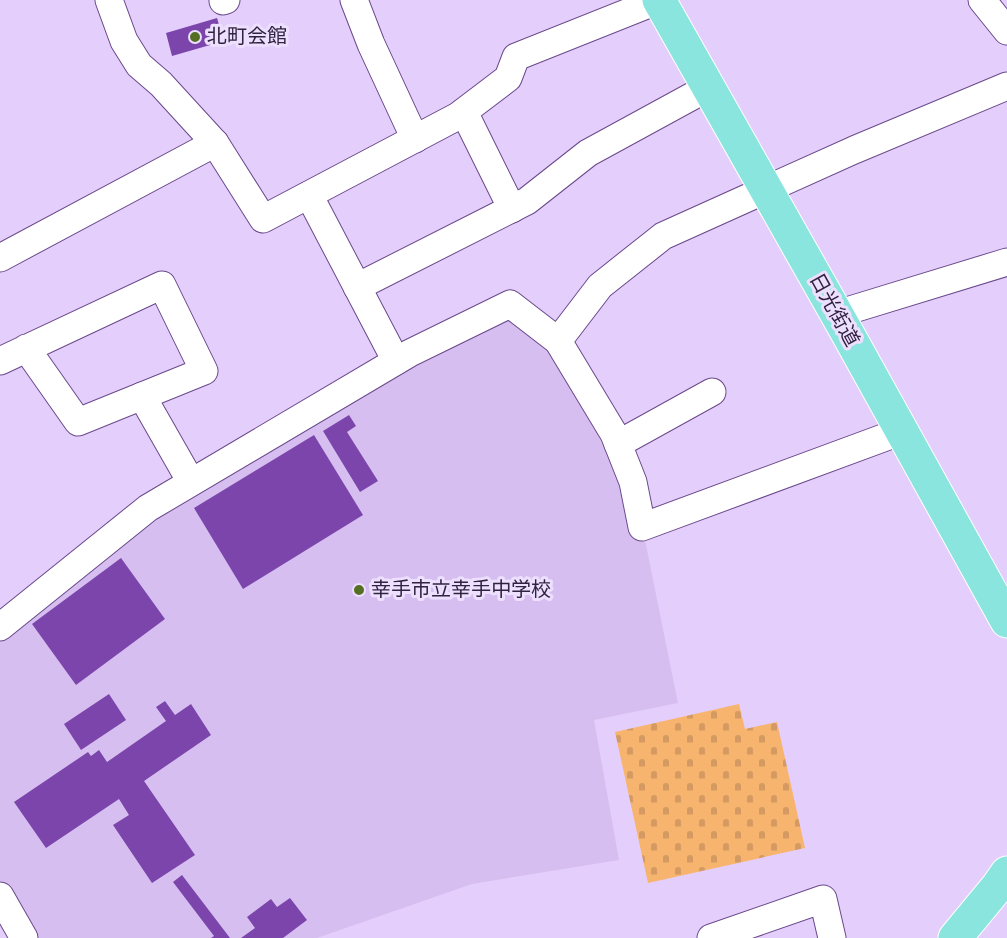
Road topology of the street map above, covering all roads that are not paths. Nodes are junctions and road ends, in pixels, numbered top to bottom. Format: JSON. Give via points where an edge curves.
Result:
{"nodes":[{"id":1,"x":109,"y":0,"type":"edge"},
{"id":2,"x":354,"y":0,"type":"edge"},
{"id":3,"x":659,"y":0,"type":"edge"},
{"id":4,"x":982,"y":0,"type":"edge"},
{"id":5,"x":1007,"y":31,"type":"edge"},
{"id":6,"x":709,"y":87,"type":"junction"},
{"id":7,"x":1007,"y":87,"type":"edge"},
{"id":8,"x":464,"y":112,"type":"junction"},
{"id":9,"x":415,"y":139,"type":"junction"},
{"id":10,"x":215,"y":143,"type":"junction"},
{"id":11,"x":767,"y":189,"type":"junction"},
{"id":12,"x":309,"y":195,"type":"junction"},
{"id":13,"x":512,"y":209,"type":"junction"},
{"id":14,"x":0,"y":258,"type":"edge"},
{"id":15,"x":1007,"y":262,"type":"edge"},
{"id":16,"x":357,"y":287,"type":"junction"},
{"id":17,"x":837,"y":314,"type":"junction"},
{"id":18,"x":558,"y":340,"type":"junction"},
{"id":19,"x":26,"y":348,"type":"junction"},
{"id":20,"x":0,"y":361,"type":"edge"},
{"id":21,"x":396,"y":361,"type":"junction"},
{"id":22,"x":712,"y":392,"type":"dead end"},
{"id":23,"x":142,"y":396,"type":"junction"},
{"id":24,"x":902,"y":431,"type":"junction"},
{"id":25,"x":618,"y":444,"type":"junction"},
{"id":26,"x":191,"y":482,"type":"junction"},
{"id":27,"x":1007,"y":621,"type":"edge"},
{"id":28,"x":0,"y":627,"type":"edge"},
{"id":29,"x":1004,"y":884,"type":"edge"},
{"id":30,"x":0,"y":896,"type":"edge"},
{"id":31,"x":24,"y":938,"type":"edge"},
{"id":32,"x":711,"y":938,"type":"edge"},
{"id":33,"x":832,"y":938,"type":"edge"},
{"id":34,"x":955,"y":938,"type":"edge"}],
"edges":[{"from":1,"to":10,"type":"street","via":[[124,41],[139,65]]},
{"from":2,"to":9,"type":"street"},
{"from":3,"to":6,"type":"main road","name":"日光街道"},
{"from":3,"to":8,"type":"street","via":[[516,57],[508,78]]},
{"from":4,"to":5,"type":"street"},
{"from":6,"to":11,"type":"main road","name":"日光街道"},
{"from":6,"to":13,"type":"street","via":[[588,153]]},
{"from":7,"to":11,"type":"street"},
{"from":8,"to":9,"type":"street"},
{"from":8,"to":13,"type":"street"},
{"from":9,"to":12,"type":"street"},
{"from":10,"to":12,"type":"street","via":[[263,219]]},
{"from":10,"to":14,"type":"street"},
{"from":11,"to":17,"type":"main road","name":"日光街道"},
{"from":11,"to":18,"type":"street","via":[[663,236],[600,286]]},
{"from":12,"to":16,"type":"street"},
{"from":13,"to":16,"type":"street"},
{"from":15,"to":17,"type":"street"},
{"from":16,"to":21,"type":"street"},
{"from":17,"to":24,"type":"main road","name":"日光街道"},
{"from":18,"to":21,"type":"street","via":[[510,304]]},
{"from":18,"to":25,"type":"street"},
{"from":19,"to":20,"type":"street"},
{"from":19,"to":23,"type":"street","via":[[78,422]]},
{"from":19,"to":23,"type":"street","via":[[162,285],[204,371]]},
{"from":21,"to":26,"type":"street"},
{"from":22,"to":25,"type":"street"},
{"from":23,"to":26,"type":"street"},
{"from":24,"to":25,"type":"street","via":[[642,527],[633,482]]},
{"from":24,"to":27,"type":"main road","name":"日光街道"},
{"from":26,"to":28,"type":"street","via":[[148,508]]},
{"from":29,"to":34,"type":"main road"},
{"from":30,"to":31,"type":"street"},
{"from":32,"to":33,"type":"street","via":[[823,898]]}]}
